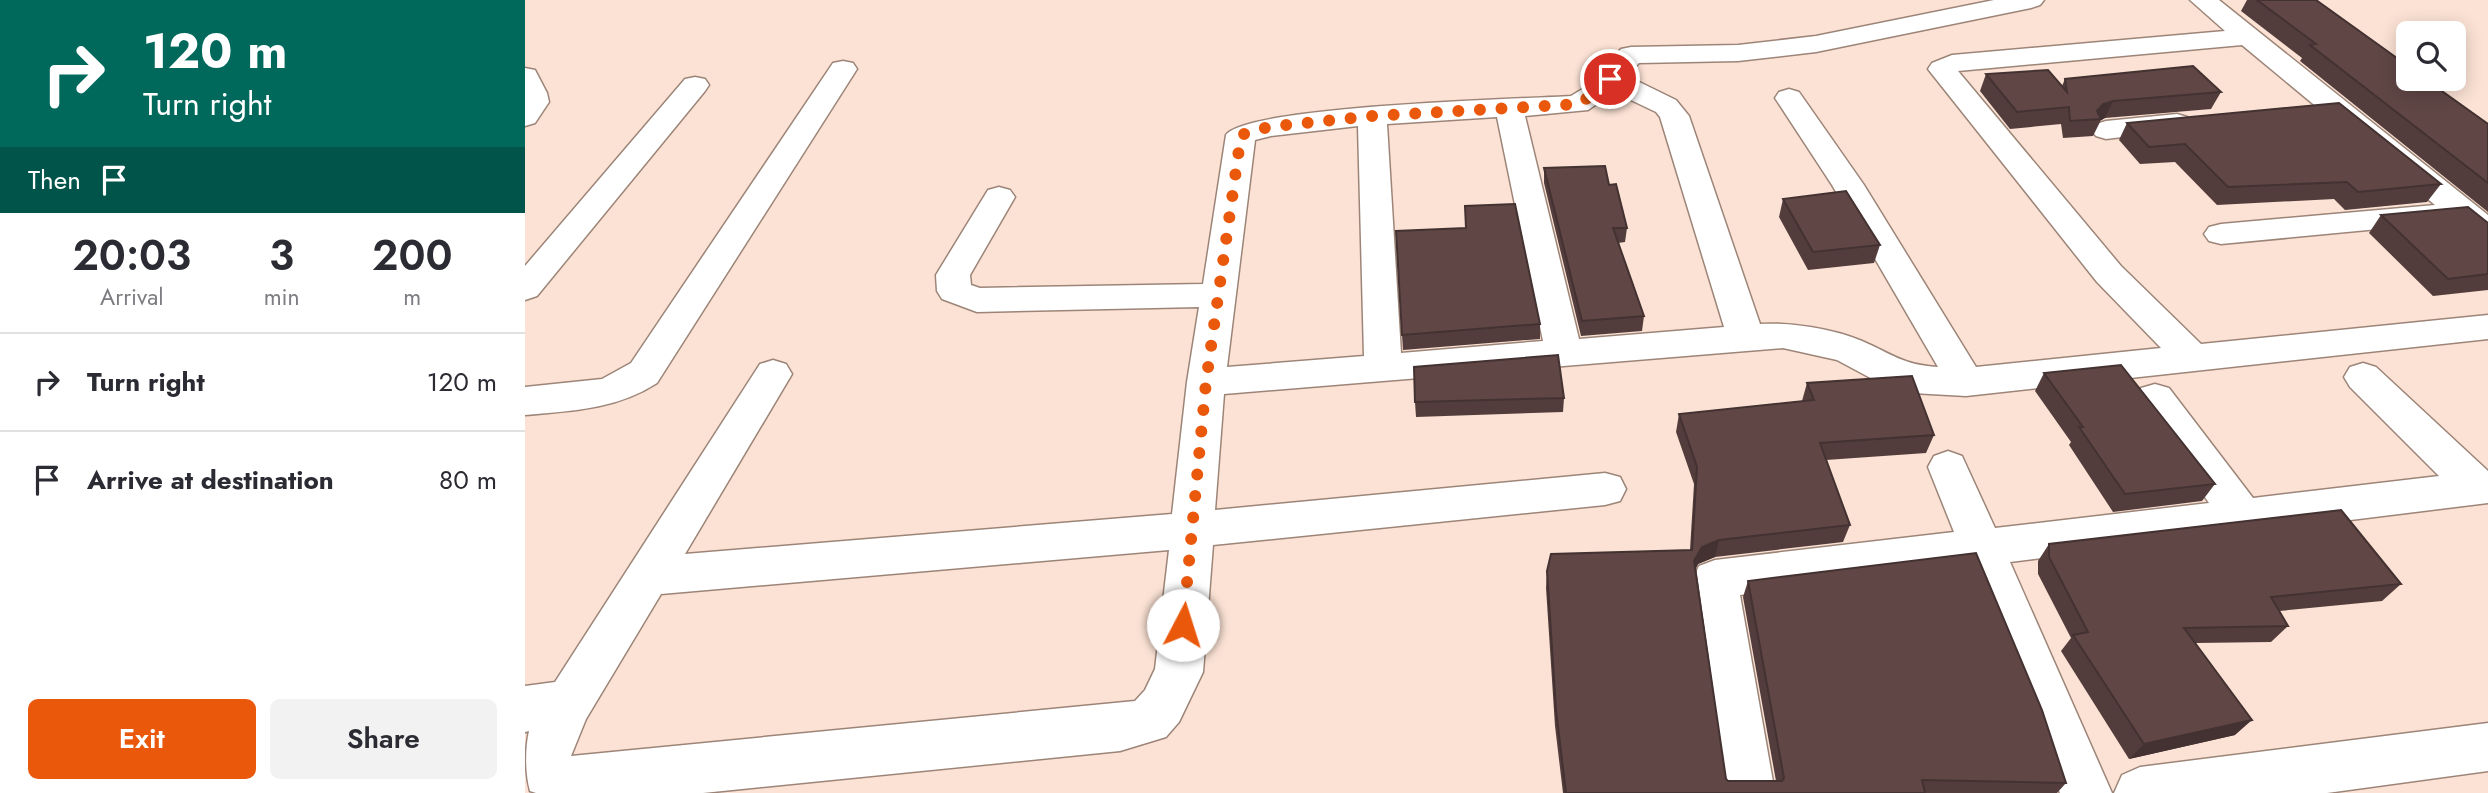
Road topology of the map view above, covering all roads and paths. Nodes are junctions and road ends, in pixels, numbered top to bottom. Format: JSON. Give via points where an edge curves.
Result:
{"nodes":[{"id":1,"x":2031,"y":0,"type":"edge"},
{"id":2,"x":2203,"y":0,"type":"edge"},
{"id":3,"x":2248,"y":37,"type":"junction"},
{"id":4,"x":843,"y":69,"type":"dead end"},
{"id":5,"x":525,"y":76,"type":"edge"},
{"id":6,"x":1610,"y":79,"type":"junction"},
{"id":7,"x":695,"y":85,"type":"dead end"},
{"id":8,"x":1789,"y":98,"type":"dead end"},
{"id":9,"x":1509,"y":108,"type":"junction"},
{"id":10,"x":2335,"y":108,"type":"junction"},
{"id":11,"x":2295,"y":112,"type":"edge"},
{"id":12,"x":1372,"y":116,"type":"junction"},
{"id":13,"x":525,"y":117,"type":"edge"},
{"id":14,"x":2200,"y":121,"type":"edge"},
{"id":15,"x":2106,"y":130,"type":"dead end"},
{"id":16,"x":999,"y":197,"type":"dead end"},
{"id":17,"x":2462,"y":211,"type":"junction"},
{"id":18,"x":2488,"y":232,"type":"edge"},
{"id":19,"x":2221,"y":234,"type":"dead end"},
{"id":20,"x":525,"y":288,"type":"edge"},
{"id":21,"x":1218,"y":295,"type":"junction"},
{"id":22,"x":2488,"y":327,"type":"edge"},
{"id":23,"x":1746,"y":338,"type":"junction"},
{"id":24,"x":1564,"y":353,"type":"junction"},
{"id":25,"x":2191,"y":357,"type":"junction"},
{"id":26,"x":1383,"y":367,"type":"junction"},
{"id":27,"x":773,"y":374,"type":"dead end"},
{"id":28,"x":2363,"y":377,"type":"dead end"},
{"id":29,"x":1206,"y":382,"type":"junction"},
{"id":30,"x":1966,"y":382,"type":"junction"},
{"id":31,"x":2155,"y":398,"type":"dead end"},
{"id":32,"x":525,"y":401,"type":"edge"},
{"id":33,"x":1948,"y":467,"type":"dead end"},
{"id":34,"x":2482,"y":488,"type":"edge"},
{"id":35,"x":1605,"y":489,"type":"dead end"},
{"id":36,"x":2243,"y":517,"type":"junction"},
{"id":37,"x":1192,"y":530,"type":"junction"},
{"id":38,"x":1982,"y":547,"type":"junction"},
{"id":39,"x":647,"y":576,"type":"junction"},
{"id":40,"x":547,"y":706,"type":"edge"},
{"id":41,"x":2488,"y":747,"type":"edge"},
{"id":42,"x":584,"y":786,"type":"edge"},
{"id":43,"x":1749,"y":793,"type":"edge"},
{"id":44,"x":2085,"y":793,"type":"edge"},
{"id":45,"x":2140,"y":793,"type":"edge"}],
"edges":[{"from":1,"to":6,"type":"street","via":[[1816,44],[1738,53],[1630,55]]},
{"from":2,"to":3,"type":"street"},
{"from":3,"to":10,"type":"street"},
{"from":3,"to":25,"type":"street","via":[[1952,63],[1942,69],[2109,274]]},
{"from":4,"to":32,"type":"street","via":[[644,373],[626,386],[600,394]]},
{"from":5,"to":13,"type":"street","via":[[536,98]]},
{"from":6,"to":9,"type":"street","via":[[1578,104]]},
{"from":6,"to":23,"type":"street","via":[[1666,106],[1674,116]]},
{"from":7,"to":20,"type":"street"},
{"from":8,"to":30,"type":"street","via":[[1848,185]]},
{"from":9,"to":12,"type":"street"},
{"from":9,"to":24,"type":"street"},
{"from":10,"to":11,"type":"street"},
{"from":10,"to":17,"type":"street"},
{"from":12,"to":21,"type":"street","via":[[1268,127],[1241,135]]},
{"from":12,"to":26,"type":"street"},
{"from":14,"to":15,"type":"street"},
{"from":16,"to":21,"type":"street","via":[[953,275],[954,291],[977,300]]},
{"from":17,"to":18,"type":"street"},
{"from":17,"to":19,"type":"street"},
{"from":21,"to":29,"type":"street"},
{"from":22,"to":25,"type":"street"},
{"from":23,"to":24,"type":"street"},
{"from":23,"to":30,"type":"street","via":[[1783,335],[1847,349],[1912,379]]},
{"from":24,"to":26,"type":"street"},
{"from":25,"to":30,"type":"street"},
{"from":26,"to":29,"type":"street"},
{"from":27,"to":39,"type":"street"},
{"from":28,"to":34,"type":"street"},
{"from":29,"to":37,"type":"street"},
{"from":31,"to":36,"type":"street"},
{"from":33,"to":38,"type":"street"},
{"from":34,"to":36,"type":"street"},
{"from":35,"to":37,"type":"street"},
{"from":36,"to":38,"type":"street"},
{"from":37,"to":39,"type":"street"},
{"from":37,"to":42,"type":"street","via":[[1179,673],[1149,721],[1121,728]]},
{"from":38,"to":43,"type":"street","via":[[1715,579]]},
{"from":38,"to":44,"type":"street"},
{"from":39,"to":40,"type":"street"},
{"from":40,"to":42,"type":"street","via":[[548,774]]},
{"from":41,"to":45,"type":"street"}]}
